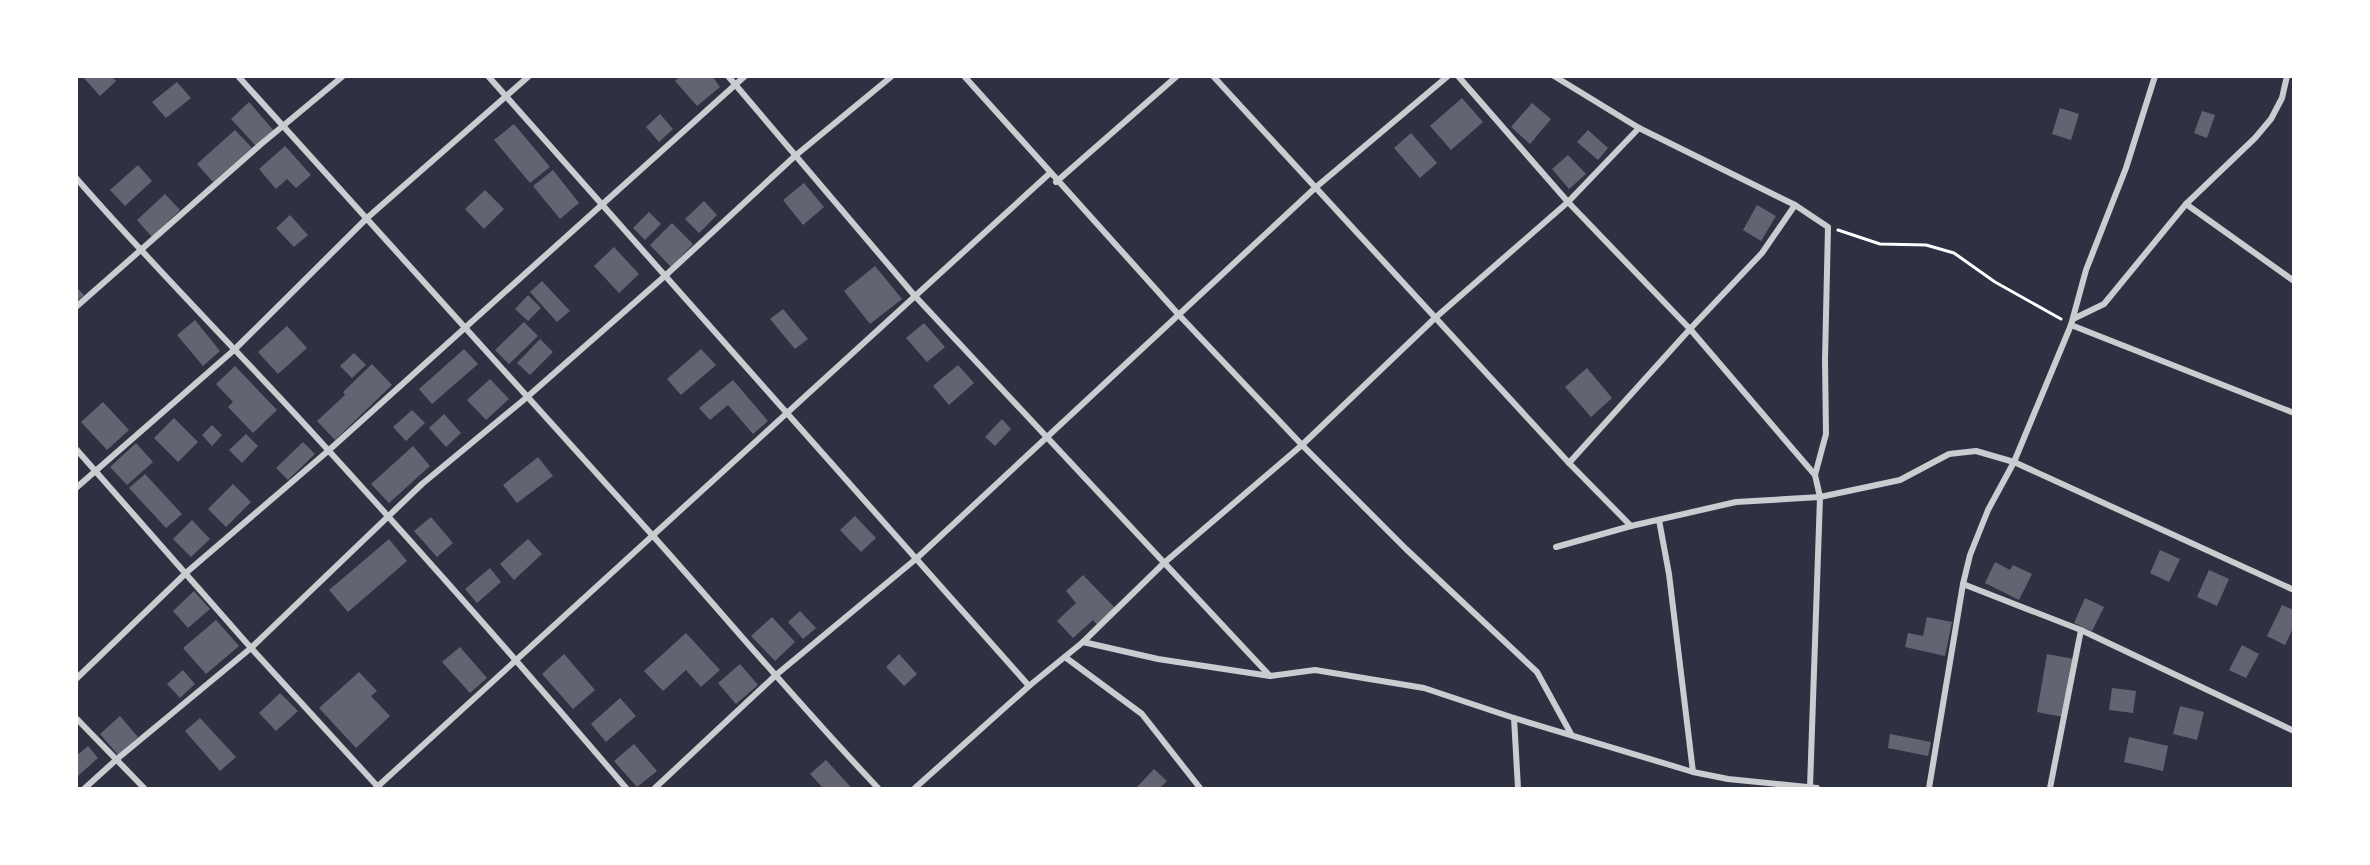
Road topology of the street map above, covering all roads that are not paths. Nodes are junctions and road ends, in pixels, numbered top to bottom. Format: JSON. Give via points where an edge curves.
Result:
{"nodes":[{"id":1,"x":238,"y":76,"type":"edge"},
{"id":2,"x":343,"y":76,"type":"edge"},
{"id":3,"x":488,"y":76,"type":"edge"},
{"id":4,"x":529,"y":76,"type":"edge"},
{"id":5,"x":728,"y":76,"type":"edge"},
{"id":6,"x":745,"y":76,"type":"edge"},
{"id":7,"x":892,"y":76,"type":"edge"},
{"id":8,"x":963,"y":76,"type":"edge"},
{"id":9,"x":1177,"y":76,"type":"edge"},
{"id":10,"x":1213,"y":76,"type":"edge"},
{"id":11,"x":1449,"y":76,"type":"edge"},
{"id":12,"x":1458,"y":76,"type":"edge"},
{"id":13,"x":1554,"y":76,"type":"edge"},
{"id":14,"x":2155,"y":76,"type":"edge"},
{"id":15,"x":2287,"y":76,"type":"edge"},
{"id":16,"x":735,"y":85,"type":"junction"},
{"id":17,"x":506,"y":97,"type":"junction"},
{"id":18,"x":284,"y":127,"type":"junction"},
{"id":19,"x":1639,"y":128,"type":"junction"},
{"id":20,"x":795,"y":156,"type":"junction"},
{"id":21,"x":1050,"y":173,"type":"junction"},
{"id":22,"x":76,"y":178,"type":"edge"},
{"id":23,"x":1056,"y":182,"type":"junction"},
{"id":24,"x":1316,"y":188,"type":"junction"},
{"id":25,"x":1568,"y":201,"type":"junction"},
{"id":26,"x":2186,"y":204,"type":"junction"},
{"id":27,"x":1795,"y":205,"type":"junction"},
{"id":28,"x":602,"y":207,"type":"junction"},
{"id":29,"x":367,"y":218,"type":"junction"},
{"id":30,"x":140,"y":251,"type":"junction"},
{"id":31,"x":666,"y":275,"type":"junction"},
{"id":32,"x":2294,"y":281,"type":"edge"},
{"id":33,"x":914,"y":295,"type":"junction"},
{"id":34,"x":76,"y":307,"type":"edge"},
{"id":35,"x":1179,"y":315,"type":"junction"},
{"id":36,"x":1435,"y":318,"type":"junction"},
{"id":37,"x":2072,"y":322,"type":"junction"},
{"id":38,"x":464,"y":329,"type":"junction"},
{"id":39,"x":1690,"y":329,"type":"junction"},
{"id":40,"x":234,"y":350,"type":"junction"},
{"id":41,"x":526,"y":398,"type":"junction"},
{"id":42,"x":2294,"y":413,"type":"edge"},
{"id":43,"x":788,"y":414,"type":"junction"},
{"id":44,"x":1047,"y":439,"type":"junction"},
{"id":45,"x":1302,"y":445,"type":"junction"},
{"id":46,"x":76,"y":449,"type":"edge"},
{"id":47,"x":328,"y":451,"type":"junction"},
{"id":48,"x":2014,"y":462,"type":"junction"},
{"id":49,"x":1569,"y":463,"type":"junction"},
{"id":50,"x":96,"y":471,"type":"junction"},
{"id":51,"x":1815,"y":475,"type":"junction"},
{"id":52,"x":76,"y":488,"type":"edge"},
{"id":53,"x":1820,"y":497,"type":"junction"},
{"id":54,"x":386,"y":516,"type":"junction"},
{"id":55,"x":1659,"y":520,"type":"junction"},
{"id":56,"x":1631,"y":526,"type":"junction"},
{"id":57,"x":653,"y":537,"type":"junction"},
{"id":58,"x":1556,"y":547,"type":"dead end"},
{"id":59,"x":917,"y":558,"type":"junction"},
{"id":60,"x":1164,"y":563,"type":"junction"},
{"id":61,"x":186,"y":572,"type":"junction"},
{"id":62,"x":1963,"y":584,"type":"junction"},
{"id":63,"x":2294,"y":590,"type":"edge"},
{"id":64,"x":2081,"y":630,"type":"junction"},
{"id":65,"x":1083,"y":642,"type":"junction"},
{"id":66,"x":251,"y":648,"type":"junction"},
{"id":67,"x":1065,"y":657,"type":"junction"},
{"id":68,"x":517,"y":660,"type":"junction"},
{"id":69,"x":776,"y":675,"type":"junction"},
{"id":70,"x":1270,"y":676,"type":"junction"},
{"id":71,"x":76,"y":679,"type":"edge"},
{"id":72,"x":1029,"y":686,"type":"junction"},
{"id":73,"x":76,"y":718,"type":"edge"},
{"id":74,"x":1514,"y":718,"type":"junction"},
{"id":75,"x":2294,"y":731,"type":"edge"},
{"id":76,"x":1570,"y":734,"type":"junction"},
{"id":77,"x":117,"y":759,"type":"junction"},
{"id":78,"x":1693,"y":772,"type":"junction"},
{"id":79,"x":1728,"y":779,"type":"junction"},
{"id":80,"x":377,"y":788,"type":"edge"},
{"id":81,"x":1814,"y":788,"type":"edge"},
{"id":82,"x":86,"y":789,"type":"edge"},
{"id":83,"x":144,"y":789,"type":"edge"},
{"id":84,"x":626,"y":789,"type":"edge"},
{"id":85,"x":655,"y":789,"type":"edge"},
{"id":86,"x":878,"y":789,"type":"edge"},
{"id":87,"x":915,"y":789,"type":"edge"},
{"id":88,"x":1200,"y":789,"type":"edge"},
{"id":89,"x":1518,"y":789,"type":"edge"},
{"id":90,"x":1726,"y":789,"type":"edge"},
{"id":91,"x":1929,"y":789,"type":"edge"},
{"id":92,"x":2050,"y":789,"type":"edge"}],
"edges":[{"from":1,"to":18,"type":"street"},
{"from":2,"to":18,"type":"street"},
{"from":3,"to":17,"type":"street"},
{"from":4,"to":17,"type":"street"},
{"from":5,"to":16,"type":"street"},
{"from":6,"to":16,"type":"street"},
{"from":7,"to":20,"type":"street"},
{"from":8,"to":21,"type":"street"},
{"from":9,"to":23,"type":"street"},
{"from":10,"to":24,"type":"street"},
{"from":11,"to":24,"type":"street"},
{"from":12,"to":25,"type":"street"},
{"from":13,"to":19,"type":"street"},
{"from":14,"to":37,"type":"street","via":[[2126,168],[2086,270]]},
{"from":15,"to":26,"type":"street","via":[[2271,119]]},
{"from":16,"to":20,"type":"street"},
{"from":16,"to":28,"type":"street"},
{"from":17,"to":28,"type":"street"},
{"from":17,"to":29,"type":"street"},
{"from":18,"to":29,"type":"street"},
{"from":18,"to":30,"type":"street"},
{"from":19,"to":25,"type":"street"},
{"from":19,"to":27,"type":"street"},
{"from":20,"to":31,"type":"street"},
{"from":20,"to":33,"type":"street"},
{"from":21,"to":23,"type":"street"},
{"from":21,"to":33,"type":"street"},
{"from":22,"to":30,"type":"street"},
{"from":23,"to":35,"type":"street"},
{"from":24,"to":35,"type":"street"},
{"from":24,"to":36,"type":"street"},
{"from":25,"to":36,"type":"street"},
{"from":25,"to":39,"type":"street"},
{"from":26,"to":32,"type":"street"},
{"from":26,"to":37,"type":"street","via":[[2104,304]]},
{"from":27,"to":39,"type":"street","via":[[1762,253]]},
{"from":27,"to":51,"type":"street","via":[[1828,227],[1826,434]]},
{"from":28,"to":31,"type":"street"},
{"from":28,"to":38,"type":"street","via":[[542,256]]},
{"from":29,"to":38,"type":"street"},
{"from":29,"to":40,"type":"street"},
{"from":30,"to":34,"type":"street"},
{"from":30,"to":40,"type":"street"},
{"from":31,"to":41,"type":"street"},
{"from":31,"to":43,"type":"street"},
{"from":33,"to":43,"type":"street"},
{"from":33,"to":44,"type":"street"},
{"from":35,"to":44,"type":"street"},
{"from":35,"to":45,"type":"street"},
{"from":36,"to":45,"type":"street"},
{"from":36,"to":49,"type":"street"},
{"from":37,"to":42,"type":"street"},
{"from":37,"to":48,"type":"street"},
{"from":38,"to":41,"type":"street"},
{"from":38,"to":47,"type":"street"},
{"from":39,"to":49,"type":"street"},
{"from":39,"to":51,"type":"street"},
{"from":40,"to":47,"type":"street"},
{"from":40,"to":50,"type":"street"},
{"from":41,"to":54,"type":"street"},
{"from":41,"to":57,"type":"street"},
{"from":43,"to":57,"type":"street"},
{"from":43,"to":59,"type":"street"},
{"from":44,"to":59,"type":"street"},
{"from":44,"to":60,"type":"street"},
{"from":45,"to":60,"type":"street"},
{"from":45,"to":76,"type":"street","via":[[1537,672]]},
{"from":46,"to":50,"type":"street"},
{"from":47,"to":54,"type":"street"},
{"from":47,"to":61,"type":"street"},
{"from":48,"to":53,"type":"street","via":[[1976,451],[1949,454],[1900,480]]},
{"from":48,"to":62,"type":"street","via":[[1988,510]]},
{"from":48,"to":63,"type":"street"},
{"from":49,"to":56,"type":"street"},
{"from":50,"to":52,"type":"street"},
{"from":50,"to":61,"type":"street"},
{"from":51,"to":53,"type":"street"},
{"from":53,"to":55,"type":"street","via":[[1736,502]]},
{"from":53,"to":81,"type":"street"},
{"from":54,"to":66,"type":"street"},
{"from":54,"to":68,"type":"street"},
{"from":55,"to":56,"type":"street"},
{"from":55,"to":78,"type":"street"},
{"from":56,"to":58,"type":"street"},
{"from":57,"to":68,"type":"street"},
{"from":57,"to":69,"type":"street"},
{"from":59,"to":69,"type":"street"},
{"from":59,"to":72,"type":"street"},
{"from":60,"to":65,"type":"street"},
{"from":60,"to":70,"type":"street"},
{"from":61,"to":66,"type":"street"},
{"from":61,"to":71,"type":"street"},
{"from":62,"to":64,"type":"street"},
{"from":62,"to":91,"type":"street"},
{"from":64,"to":75,"type":"street"},
{"from":64,"to":92,"type":"street"},
{"from":65,"to":67,"type":"street"},
{"from":65,"to":70,"type":"street","via":[[1158,660]]},
{"from":66,"to":77,"type":"street"},
{"from":66,"to":80,"type":"street"},
{"from":67,"to":72,"type":"street"},
{"from":67,"to":88,"type":"street","via":[[1142,714]]},
{"from":68,"to":80,"type":"street"},
{"from":68,"to":84,"type":"street"},
{"from":69,"to":85,"type":"street"},
{"from":69,"to":86,"type":"street"},
{"from":70,"to":74,"type":"street","via":[[1315,670],[1424,688]]},
{"from":72,"to":87,"type":"street"},
{"from":73,"to":77,"type":"street"},
{"from":74,"to":76,"type":"street"},
{"from":74,"to":89,"type":"street"},
{"from":76,"to":78,"type":"street"},
{"from":77,"to":82,"type":"street"},
{"from":77,"to":83,"type":"street"},
{"from":78,"to":79,"type":"street"},
{"from":79,"to":81,"type":"street"},
{"from":79,"to":90,"type":"street"}]}
